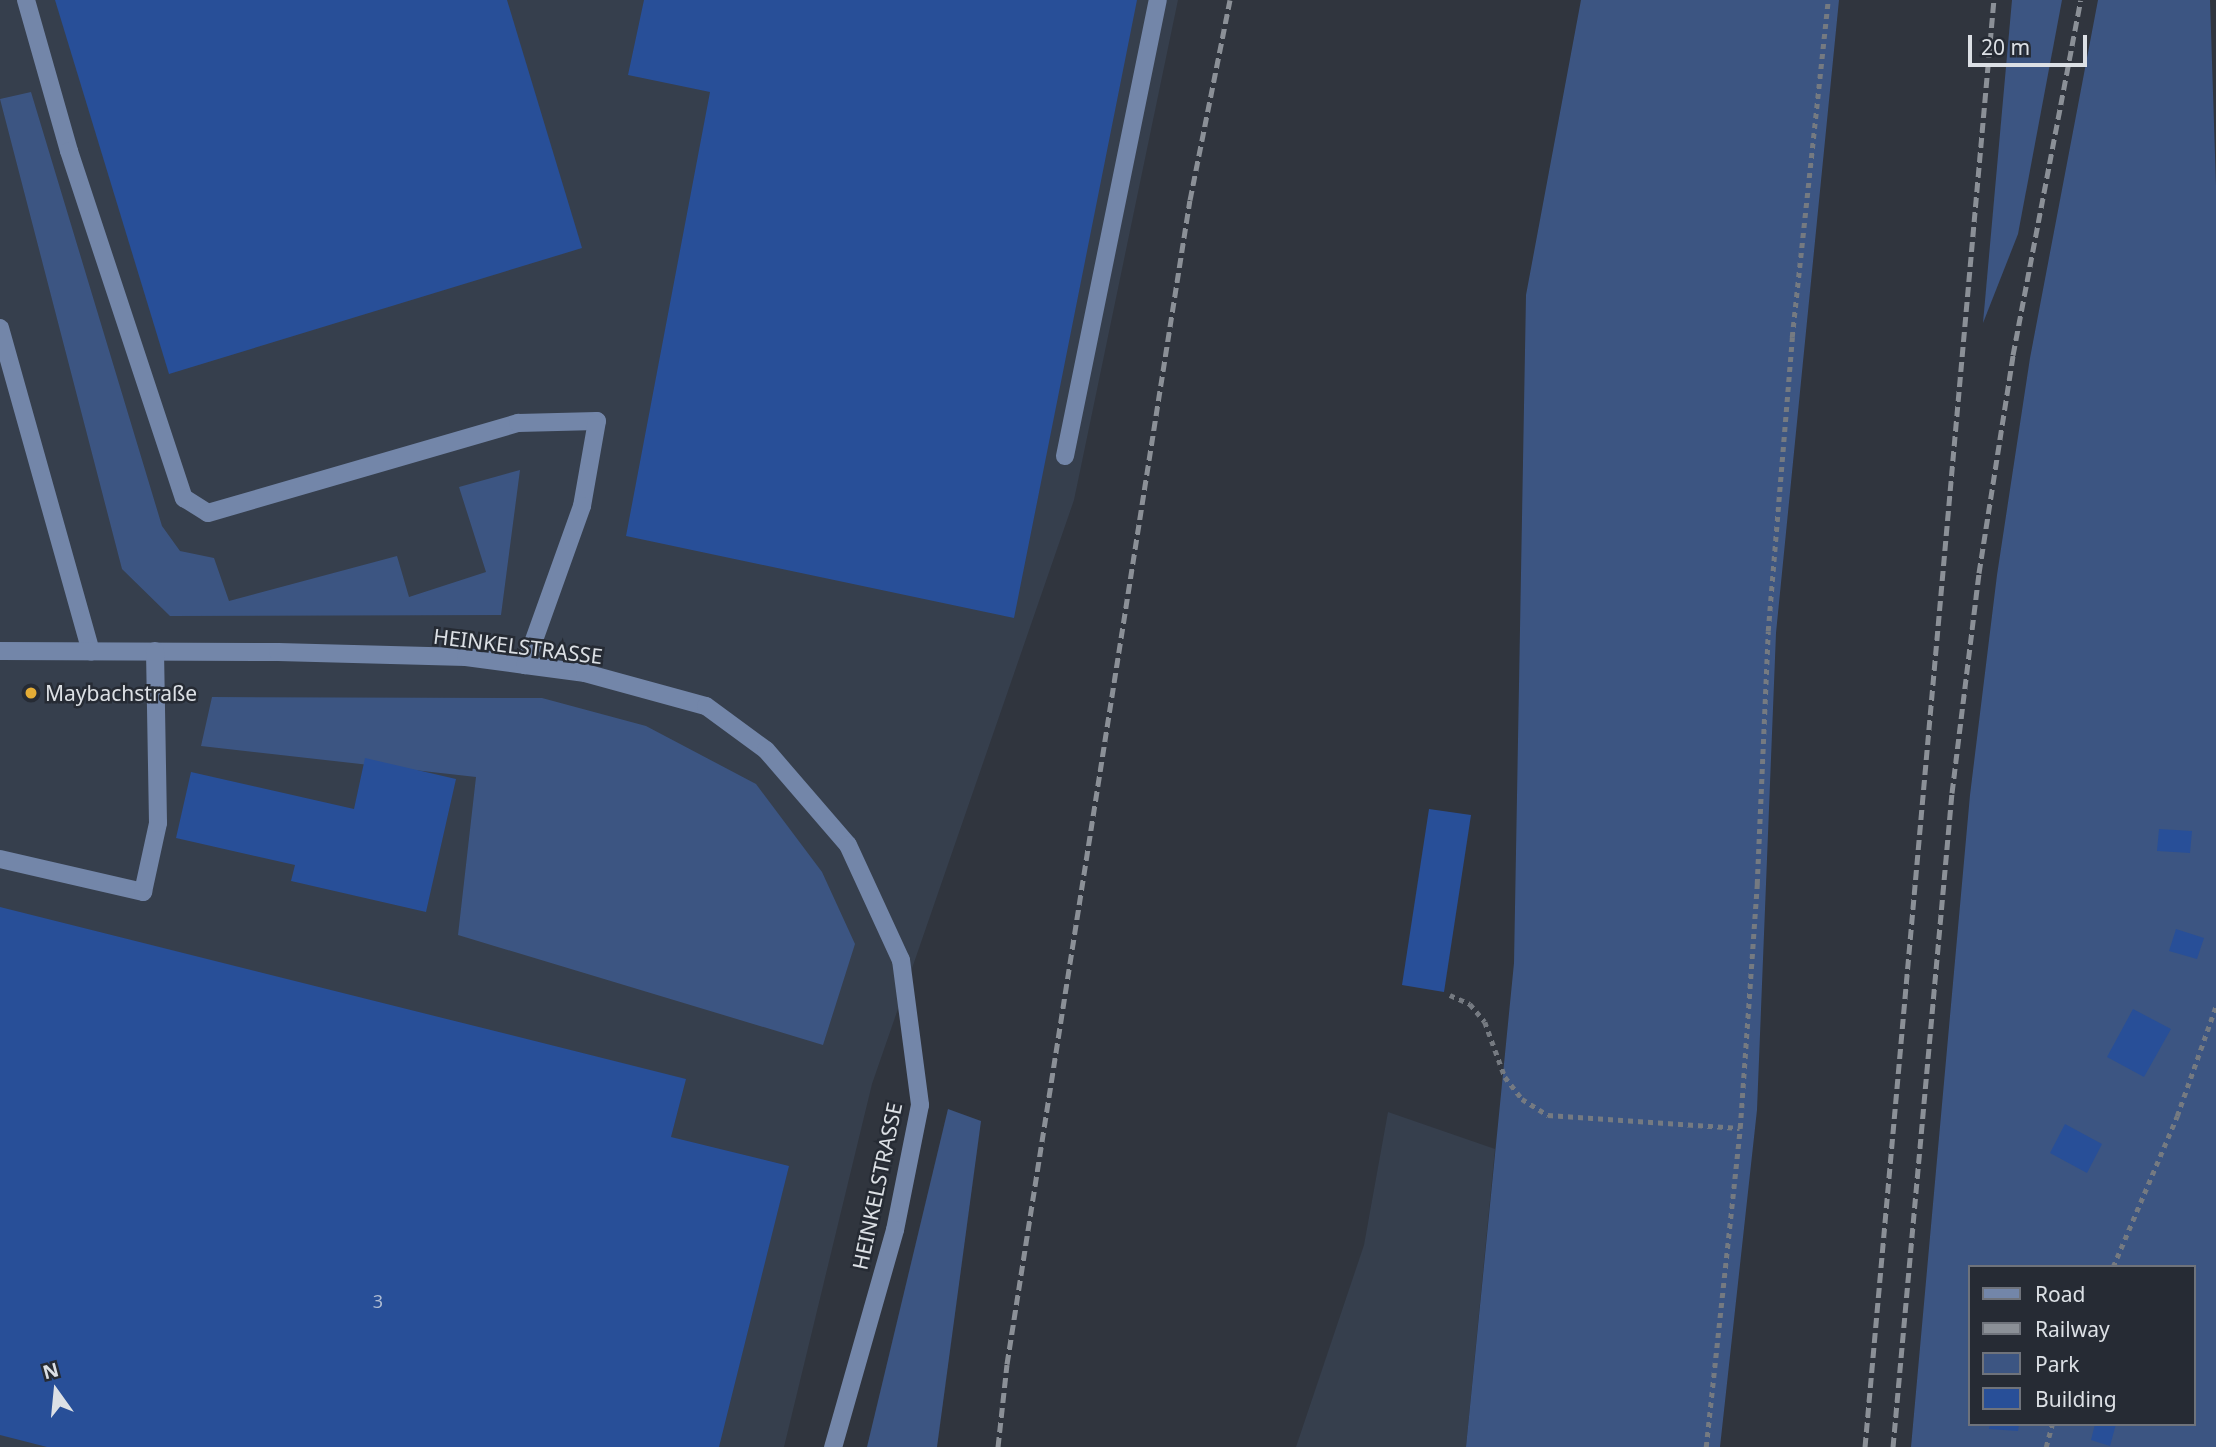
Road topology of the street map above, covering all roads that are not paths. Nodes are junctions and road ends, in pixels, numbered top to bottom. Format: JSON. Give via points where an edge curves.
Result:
{"nodes":[{"id":1,"x":26,"y":0,"type":"edge"},
{"id":2,"x":1158,"y":0,"type":"edge"},
{"id":3,"x":0,"y":328,"type":"edge"},
{"id":4,"x":1065,"y":456,"type":"dead end"},
{"id":5,"x":0,"y":651,"type":"edge"},
{"id":6,"x":91,"y":651,"type":"junction"},
{"id":7,"x":155,"y":651,"type":"junction"},
{"id":8,"x":525,"y":665,"type":"junction"},
{"id":9,"x":0,"y":859,"type":"edge"},
{"id":10,"x":833,"y":1447,"type":"edge"}],
"edges":[{"from":1,"to":8,"type":"street","via":[[69,151],[184,498],[208,513],[518,423],[597,421],[582,506]]},
{"from":2,"to":4,"type":"street"},
{"from":3,"to":6,"type":"street"},
{"from":5,"to":6,"type":"street","name":"HEINKELSTRASSE"},
{"from":6,"to":7,"type":"street","name":"HEINKELSTRASSE"},
{"from":7,"to":8,"type":"street","name":"HEINKELSTRASSE","via":[[466,657]]},
{"from":7,"to":9,"type":"street","via":[[158,823],[143,892]]},
{"from":8,"to":10,"type":"street","name":"HEINKELSTRASSE","via":[[585,673],[706,706],[766,750],[848,845],[901,960],[920,1105],[895,1230]]}]}
